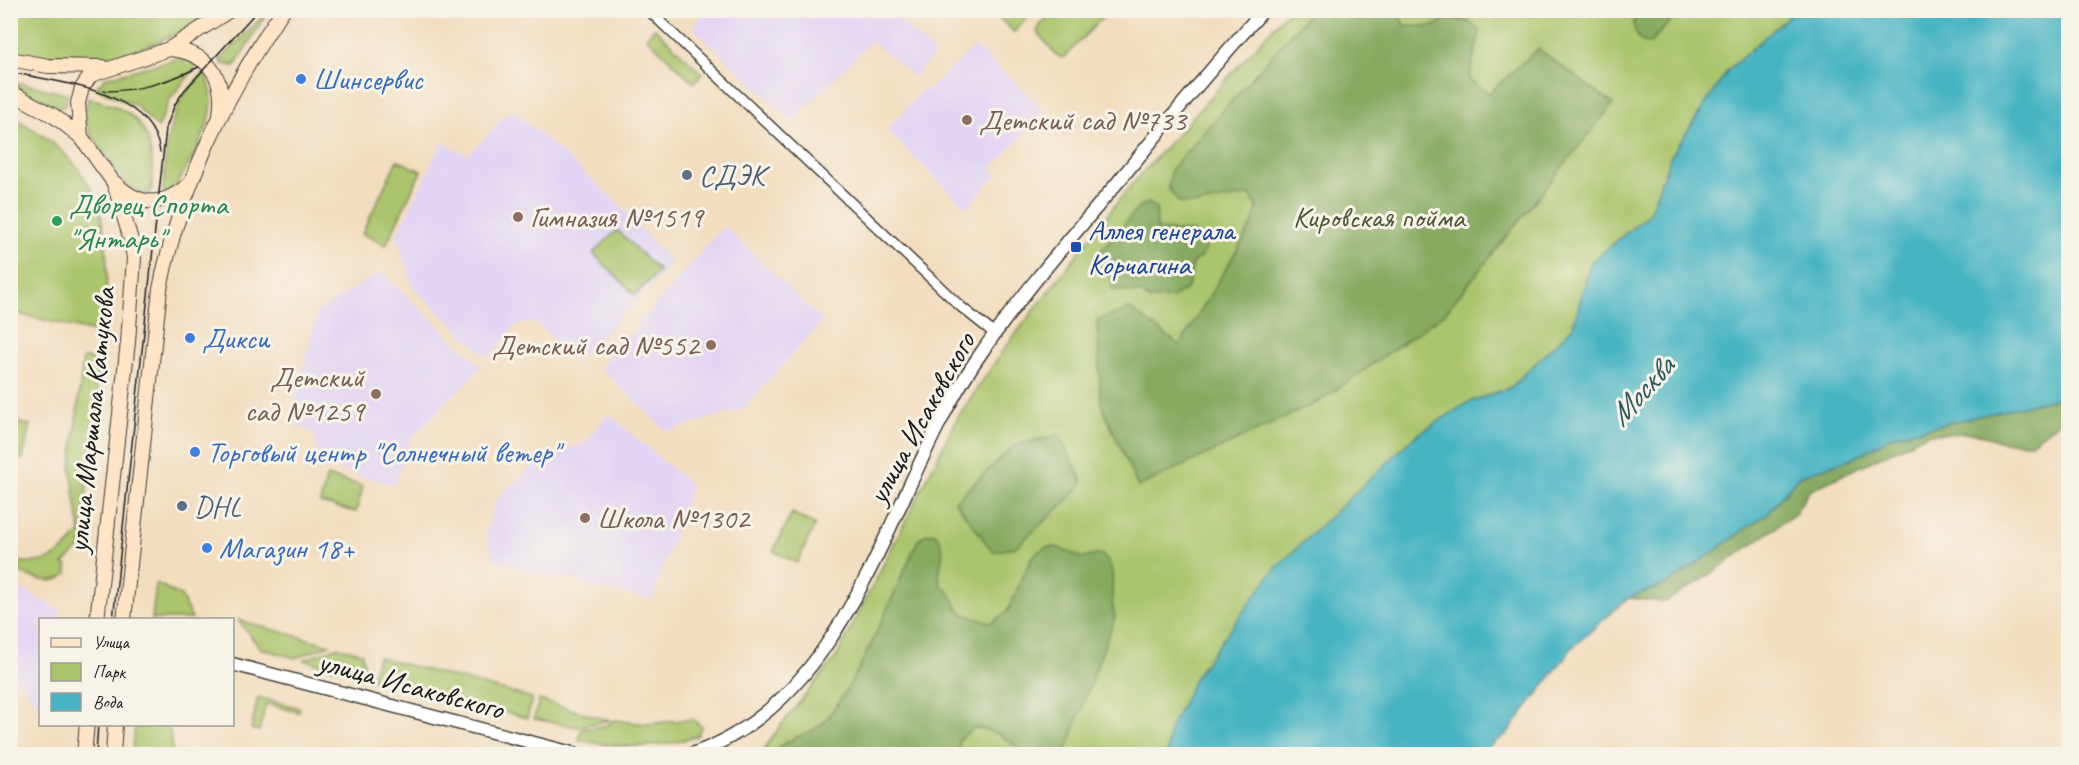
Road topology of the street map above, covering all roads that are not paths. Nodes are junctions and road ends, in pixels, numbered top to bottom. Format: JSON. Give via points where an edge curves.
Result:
{"nodes":[{"id":1,"x":230,"y":10,"type":"edge"},
{"id":2,"x":283,"y":10,"type":"edge"},
{"id":3,"x":648,"y":10,"type":"edge"},
{"id":4,"x":1264,"y":10,"type":"edge"},
{"id":5,"x":169,"y":50,"type":"junction"},
{"id":6,"x":10,"y":59,"type":"edge"},
{"id":7,"x":112,"y":66,"type":"junction"},
{"id":8,"x":10,"y":92,"type":"edge"},
{"id":9,"x":219,"y":122,"type":"junction"},
{"id":10,"x":81,"y":137,"type":"junction"},
{"id":11,"x":114,"y":183,"type":"junction"},
{"id":12,"x":191,"y":183,"type":"junction"},
{"id":13,"x":995,"y":334,"type":"junction"},
{"id":14,"x":97,"y":618,"type":"edge"},
{"id":15,"x":124,"y":618,"type":"edge"},
{"id":16,"x":234,"y":665,"type":"edge"},
{"id":17,"x":87,"y":726,"type":"edge"},
{"id":18,"x":115,"y":726,"type":"edge"},
{"id":19,"x":84,"y":754,"type":"edge"},
{"id":20,"x":113,"y":754,"type":"edge"},
{"id":21,"x":576,"y":754,"type":"edge"},
{"id":22,"x":692,"y":754,"type":"edge"}],
"edges":[{"from":1,"to":5,"type":"main road"},
{"from":2,"to":9,"type":"main road","name":"улица Маршала Катукова"},
{"from":3,"to":13,"type":"street","via":[[952,298]]},
{"from":4,"to":13,"type":"street","name":"улица Исаковского"},
{"from":5,"to":7,"type":"main road"},
{"from":5,"to":9,"type":"main road","via":[[195,54],[208,64],[220,91]]},
{"from":6,"to":7,"type":"main road","via":[[69,68]]},
{"from":7,"to":10,"type":"main road","via":[[91,75],[82,88],[77,116]]},
{"from":8,"to":10,"type":"main road","via":[[54,116]]},
{"from":9,"to":12,"type":"main road","name":"улица Маршала Катукова"},
{"from":10,"to":11,"type":"main road","name":"улица Маршала Катукова"},
{"from":11,"to":12,"type":"main road","via":[[125,194],[152,202],[173,197]]},
{"from":11,"to":14,"type":"main road","name":"улица Маршала Катукова","via":[[131,240],[134,275]]},
{"from":12,"to":15,"type":"main road","name":"улица Маршала Катукова","via":[[170,244],[160,289]]},
{"from":13,"to":22,"type":"street","name":"улица Исаковского","via":[[961,384],[848,607],[813,663],[765,716],[730,739]]},
{"from":16,"to":21,"type":"street","name":"улица Исаковского"},
{"from":17,"to":19,"type":"main road"},
{"from":18,"to":20,"type":"main road"}]}
